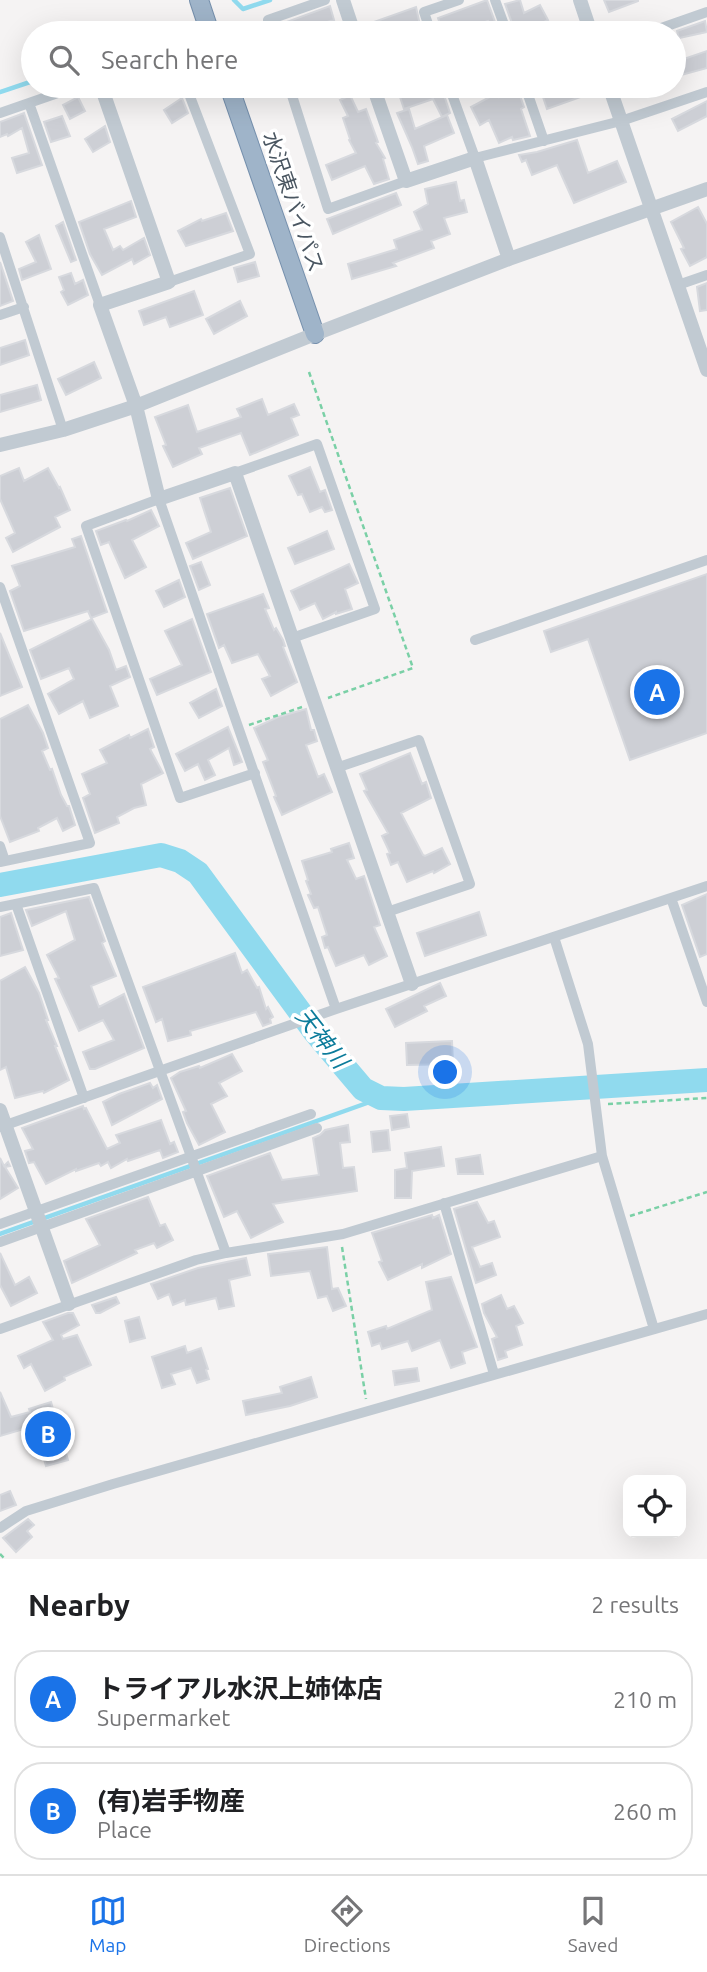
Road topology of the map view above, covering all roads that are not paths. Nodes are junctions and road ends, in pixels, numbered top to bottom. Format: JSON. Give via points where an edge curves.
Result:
{"nodes":[{"id":1,"x":199,"y":0,"type":"edge"},
{"id":2,"x":325,"y":0,"type":"edge"},
{"id":3,"x":343,"y":0,"type":"edge"},
{"id":4,"x":459,"y":0,"type":"edge"},
{"id":5,"x":495,"y":0,"type":"edge"},
{"id":6,"x":580,"y":0,"type":"edge"},
{"id":7,"x":707,"y":12,"type":"edge"},
{"id":8,"x":207,"y":21,"type":"edge"},
{"id":9,"x":268,"y":21,"type":"edge"},
{"id":10,"x":350,"y":21,"type":"edge"},
{"id":11,"x":427,"y":21,"type":"edge"},
{"id":12,"x":503,"y":21,"type":"edge"},
{"id":13,"x":587,"y":21,"type":"edge"},
{"id":14,"x":681,"y":21,"type":"edge"},
{"id":15,"x":707,"y":92,"type":"edge"},
{"id":16,"x":43,"y":98,"type":"edge"},
{"id":17,"x":105,"y":98,"type":"edge"},
{"id":18,"x":191,"y":98,"type":"edge"},
{"id":19,"x":233,"y":98,"type":"edge"},
{"id":20,"x":293,"y":98,"type":"edge"},
{"id":21,"x":377,"y":98,"type":"edge"},
{"id":22,"x":453,"y":98,"type":"edge"},
{"id":23,"x":529,"y":98,"type":"edge"},
{"id":24,"x":613,"y":98,"type":"edge"},
{"id":25,"x":29,"y":103,"type":"junction"},
{"id":26,"x":0,"y":113,"type":"edge"},
{"id":27,"x":621,"y":121,"type":"junction"},
{"id":28,"x":544,"y":141,"type":"junction"},
{"id":29,"x":475,"y":158,"type":"junction"},
{"id":30,"x":406,"y":181,"type":"junction"},
{"id":31,"x":707,"y":189,"type":"edge"},
{"id":32,"x":652,"y":210,"type":"junction"},
{"id":33,"x":0,"y":237,"type":"edge"},
{"id":34,"x":509,"y":259,"type":"junction"},
{"id":35,"x":707,"y":275,"type":"edge"},
{"id":36,"x":169,"y":282,"type":"junction"},
{"id":37,"x":677,"y":285,"type":"junction"},
{"id":38,"x":100,"y":305,"type":"junction"},
{"id":39,"x":24,"y":307,"type":"junction"},
{"id":40,"x":0,"y":315,"type":"edge"},
{"id":41,"x":315,"y":334,"type":"junction"},
{"id":42,"x":707,"y":370,"type":"edge"},
{"id":43,"x":136,"y":406,"type":"junction"},
{"id":44,"x":63,"y":430,"type":"junction"},
{"id":45,"x":0,"y":445,"type":"edge"},
{"id":46,"x":235,"y":473,"type":"junction"},
{"id":47,"x":159,"y":499,"type":"junction"},
{"id":48,"x":707,"y":561,"type":"edge"},
{"id":49,"x":0,"y":587,"type":"edge"},
{"id":50,"x":292,"y":638,"type":"junction"},
{"id":51,"x":475,"y":640,"type":"dead end"},
{"id":52,"x":336,"y":768,"type":"junction"},
{"id":53,"x":255,"y":773,"type":"junction"},
{"id":54,"x":0,"y":846,"type":"edge"},
{"id":55,"x":3,"y":861,"type":"edge"},
{"id":56,"x":707,"y":886,"type":"edge"},
{"id":57,"x":671,"y":898,"type":"junction"},
{"id":58,"x":16,"y":904,"type":"junction"},
{"id":59,"x":0,"y":907,"type":"edge"},
{"id":60,"x":387,"y":912,"type":"junction"},
{"id":61,"x":554,"y":937,"type":"junction"},
{"id":62,"x":702,"y":973,"type":"edge"},
{"id":63,"x":412,"y":984,"type":"junction"},
{"id":64,"x":707,"y":1002,"type":"edge"},
{"id":65,"x":336,"y":1009,"type":"junction"},
{"id":66,"x":161,"y":1070,"type":"junction"},
{"id":67,"x":84,"y":1098,"type":"junction"},
{"id":68,"x":0,"y":1110,"type":"edge"},
{"id":69,"x":311,"y":1114,"type":"dead end"},
{"id":70,"x":3,"y":1126,"type":"edge"},
{"id":71,"x":317,"y":1128,"type":"dead end"},
{"id":72,"x":602,"y":1156,"type":"junction"},
{"id":73,"x":192,"y":1157,"type":"junction"},
{"id":74,"x":198,"y":1171,"type":"junction"},
{"id":75,"x":444,"y":1203,"type":"junction"},
{"id":76,"x":36,"y":1212,"type":"junction"},
{"id":77,"x":0,"y":1224,"type":"edge"},
{"id":78,"x":41,"y":1227,"type":"junction"},
{"id":79,"x":0,"y":1242,"type":"edge"},
{"id":80,"x":226,"y":1252,"type":"junction"},
{"id":81,"x":69,"y":1304,"type":"junction"},
{"id":82,"x":707,"y":1314,"type":"edge"},
{"id":83,"x":0,"y":1329,"type":"edge"},
{"id":84,"x":654,"y":1329,"type":"junction"},
{"id":85,"x":494,"y":1374,"type":"junction"},
{"id":86,"x":0,"y":1528,"type":"edge"}],
"edges":[{"from":1,"to":8,"type":"highway"},
{"from":2,"to":9,"type":"street"},
{"from":3,"to":10,"type":"street"},
{"from":4,"to":11,"type":"street","via":[[424,12]]},
{"from":5,"to":12,"type":"street"},
{"from":6,"to":13,"type":"street"},
{"from":7,"to":14,"type":"street"},
{"from":15,"to":27,"type":"street"},
{"from":16,"to":25,"type":"street"},
{"from":17,"to":36,"type":"street"},
{"from":18,"to":36,"type":"street","via":[[250,254]]},
{"from":19,"to":41,"type":"highway","name":"水沢東バイパス"},
{"from":20,"to":30,"type":"street","via":[[328,209]]},
{"from":21,"to":30,"type":"street"},
{"from":22,"to":29,"type":"street"},
{"from":23,"to":28,"type":"street"},
{"from":24,"to":27,"type":"street"},
{"from":25,"to":26,"type":"street"},
{"from":25,"to":38,"type":"street"},
{"from":27,"to":28,"type":"street"},
{"from":27,"to":32,"type":"street"},
{"from":28,"to":29,"type":"street"},
{"from":29,"to":30,"type":"street"},
{"from":29,"to":34,"type":"street"},
{"from":31,"to":32,"type":"street"},
{"from":32,"to":34,"type":"street"},
{"from":32,"to":37,"type":"street"},
{"from":33,"to":39,"type":"street"},
{"from":34,"to":41,"type":"street"},
{"from":35,"to":37,"type":"street"},
{"from":36,"to":38,"type":"street"},
{"from":37,"to":42,"type":"street"},
{"from":38,"to":43,"type":"street"},
{"from":39,"to":40,"type":"street"},
{"from":39,"to":44,"type":"street"},
{"from":41,"to":43,"type":"street"},
{"from":43,"to":44,"type":"street"},
{"from":43,"to":47,"type":"street"},
{"from":44,"to":45,"type":"street"},
{"from":46,"to":47,"type":"street"},
{"from":46,"to":50,"type":"street"},
{"from":46,"to":50,"type":"street","via":[[317,444],[375,609]]},
{"from":47,"to":53,"type":"street"},
{"from":47,"to":53,"type":"street","via":[[86,526],[180,798]]},
{"from":48,"to":51,"type":"street"},
{"from":49,"to":55,"type":"street","via":[[90,843]]},
{"from":50,"to":52,"type":"street"},
{"from":52,"to":60,"type":"street"},
{"from":52,"to":60,"type":"street","via":[[419,740],[470,884]]},
{"from":53,"to":65,"type":"street"},
{"from":54,"to":55,"type":"street"},
{"from":56,"to":57,"type":"street"},
{"from":57,"to":61,"type":"street"},
{"from":57,"to":62,"type":"street"},
{"from":58,"to":59,"type":"street"},
{"from":58,"to":66,"type":"street","via":[[94,888]]},
{"from":58,"to":67,"type":"street"},
{"from":60,"to":63,"type":"street"},
{"from":61,"to":63,"type":"street"},
{"from":61,"to":72,"type":"street","via":[[589,1044]]},
{"from":62,"to":64,"type":"street"},
{"from":63,"to":65,"type":"street"},
{"from":65,"to":66,"type":"street"},
{"from":66,"to":67,"type":"street"},
{"from":66,"to":73,"type":"street"},
{"from":67,"to":70,"type":"street"},
{"from":68,"to":70,"type":"street"},
{"from":69,"to":73,"type":"street"},
{"from":70,"to":76,"type":"street"},
{"from":71,"to":74,"type":"street"},
{"from":72,"to":75,"type":"street"},
{"from":72,"to":84,"type":"street"},
{"from":73,"to":74,"type":"street"},
{"from":73,"to":76,"type":"street"},
{"from":74,"to":78,"type":"street"},
{"from":74,"to":80,"type":"street"},
{"from":75,"to":80,"type":"street","via":[[340,1235]]},
{"from":75,"to":85,"type":"street"},
{"from":76,"to":77,"type":"street"},
{"from":76,"to":78,"type":"street"},
{"from":78,"to":79,"type":"street"},
{"from":78,"to":81,"type":"street"},
{"from":80,"to":81,"type":"street"},
{"from":81,"to":83,"type":"street"},
{"from":82,"to":84,"type":"street"},
{"from":84,"to":85,"type":"street"},
{"from":85,"to":86,"type":"street","via":[[26,1511]]}]}
